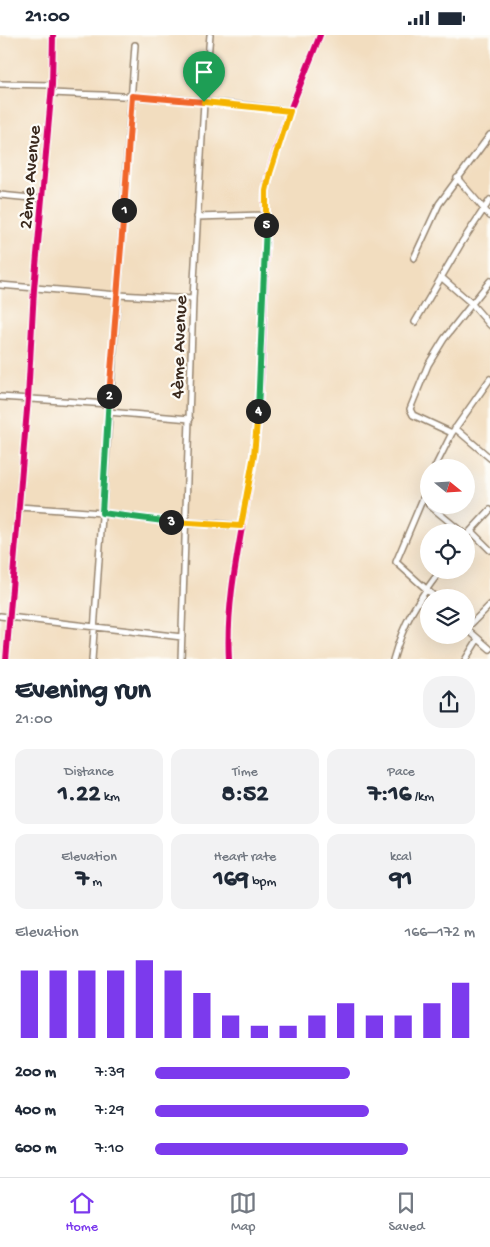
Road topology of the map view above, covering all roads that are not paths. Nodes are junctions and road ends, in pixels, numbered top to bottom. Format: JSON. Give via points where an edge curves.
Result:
{"nodes":[{"id":1,"x":53,"y":35,"type":"edge"},
{"id":2,"x":210,"y":35,"type":"edge"},
{"id":3,"x":320,"y":35,"type":"edge"},
{"id":4,"x":135,"y":45,"type":"dead end"},
{"id":5,"x":0,"y":84,"type":"edge"},
{"id":6,"x":52,"y":85,"type":"junction"},
{"id":7,"x":51,"y":93,"type":"junction"},
{"id":8,"x":132,"y":96,"type":"junction"},
{"id":9,"x":204,"y":102,"type":"junction"},
{"id":10,"x":290,"y":111,"type":"junction"},
{"id":11,"x":490,"y":135,"type":"edge"},
{"id":12,"x":457,"y":178,"type":"junction"},
{"id":13,"x":0,"y":195,"type":"edge"},
{"id":14,"x":41,"y":199,"type":"junction"},
{"id":15,"x":490,"y":200,"type":"edge"},
{"id":16,"x":483,"y":209,"type":"junction"},
{"id":17,"x":266,"y":215,"type":"junction"},
{"id":18,"x":490,"y":216,"type":"edge"},
{"id":19,"x":197,"y":217,"type":"junction"},
{"id":20,"x":414,"y":258,"type":"dead end"},
{"id":21,"x":441,"y":277,"type":"junction"},
{"id":22,"x":490,"y":281,"type":"edge"},
{"id":23,"x":0,"y":285,"type":"edge"},
{"id":24,"x":34,"y":289,"type":"junction"},
{"id":25,"x":118,"y":295,"type":"junction"},
{"id":26,"x":193,"y":299,"type":"junction"},
{"id":27,"x":471,"y":303,"type":"junction"},
{"id":28,"x":415,"y":322,"type":"dead end"},
{"id":29,"x":490,"y":325,"type":"edge"},
{"id":30,"x":490,"y":379,"type":"edge"},
{"id":31,"x":0,"y":397,"type":"edge"},
{"id":32,"x":28,"y":398,"type":"junction"},
{"id":33,"x":108,"y":404,"type":"junction"},
{"id":34,"x":108,"y":412,"type":"junction"},
{"id":35,"x":190,"y":419,"type":"junction"},
{"id":36,"x":454,"y":431,"type":"junction"},
{"id":37,"x":490,"y":457,"type":"edge"},
{"id":38,"x":439,"y":459,"type":"edge"},
{"id":39,"x":420,"y":505,"type":"edge"},
{"id":40,"x":19,"y":507,"type":"junction"},
{"id":41,"x":490,"y":510,"type":"edge"},
{"id":42,"x":102,"y":513,"type":"junction"},
{"id":43,"x":440,"y":514,"type":"edge"},
{"id":44,"x":188,"y":524,"type":"junction"},
{"id":45,"x":452,"y":524,"type":"edge"},
{"id":46,"x":241,"y":526,"type":"junction"},
{"id":47,"x":475,"y":527,"type":"edge"},
{"id":48,"x":475,"y":535,"type":"edge"},
{"id":49,"x":490,"y":550,"type":"edge"},
{"id":50,"x":434,"y":579,"type":"edge"},
{"id":51,"x":427,"y":589,"type":"joint"},
{"id":52,"x":420,"y":600,"type":"edge"},
{"id":53,"x":490,"y":605,"type":"edge"},
{"id":54,"x":0,"y":616,"type":"edge"},
{"id":55,"x":10,"y":617,"type":"junction"},
{"id":56,"x":475,"y":620,"type":"edge"},
{"id":57,"x":94,"y":626,"type":"junction"},
{"id":58,"x":475,"y":636,"type":"edge"},
{"id":59,"x":182,"y":637,"type":"junction"},
{"id":60,"x":478,"y":639,"type":"junction"},
{"id":61,"x":490,"y":649,"type":"edge"},
{"id":62,"x":6,"y":659,"type":"edge"},
{"id":63,"x":92,"y":659,"type":"edge"},
{"id":64,"x":181,"y":659,"type":"edge"},
{"id":65,"x":229,"y":659,"type":"edge"},
{"id":66,"x":393,"y":659,"type":"edge"},
{"id":67,"x":465,"y":659,"type":"edge"}],
"edges":[{"from":1,"to":6,"type":"street","name":"2ème Avenue"},
{"from":2,"to":9,"type":"street","name":"4ème Avenue"},
{"from":3,"to":10,"type":"street"},
{"from":4,"to":8,"type":"street"},
{"from":5,"to":6,"type":"street"},
{"from":6,"to":7,"type":"street","name":"2ème Avenue"},
{"from":7,"to":8,"type":"street"},
{"from":7,"to":14,"type":"street","name":"2ème Avenue"},
{"from":8,"to":9,"type":"street"},
{"from":8,"to":25,"type":"street"},
{"from":9,"to":10,"type":"street"},
{"from":9,"to":19,"type":"street","name":"4ème Avenue"},
{"from":10,"to":17,"type":"street","via":[[270,173]]},
{"from":11,"to":12,"type":"street"},
{"from":12,"to":16,"type":"street"},
{"from":12,"to":20,"type":"street","via":[[439,204]]},
{"from":13,"to":14,"type":"street"},
{"from":14,"to":24,"type":"street","name":"2ème Avenue"},
{"from":15,"to":16,"type":"street"},
{"from":16,"to":18,"type":"street"},
{"from":16,"to":21,"type":"street"},
{"from":17,"to":19,"type":"street"},
{"from":17,"to":46,"type":"street","via":[[257,429]]},
{"from":19,"to":26,"type":"street","name":"4ème Avenue"},
{"from":21,"to":27,"type":"street"},
{"from":21,"to":28,"type":"street"},
{"from":22,"to":27,"type":"street"},
{"from":23,"to":24,"type":"street"},
{"from":24,"to":25,"type":"street"},
{"from":24,"to":32,"type":"street","name":"2ème Avenue"},
{"from":25,"to":26,"type":"street"},
{"from":25,"to":33,"type":"street"},
{"from":26,"to":35,"type":"street","name":"4ème Avenue"},
{"from":27,"to":29,"type":"street"},
{"from":27,"to":36,"type":"street","via":[[428,365],[410,409],[411,413]]},
{"from":30,"to":36,"type":"street"},
{"from":31,"to":32,"type":"street"},
{"from":32,"to":33,"type":"street"},
{"from":32,"to":40,"type":"street","name":"2ème Avenue"},
{"from":33,"to":34,"type":"street"},
{"from":34,"to":35,"type":"street"},
{"from":34,"to":42,"type":"street"},
{"from":35,"to":44,"type":"street","name":"4ème Avenue"},
{"from":36,"to":37,"type":"street"},
{"from":36,"to":38,"type":"street"},
{"from":39,"to":51,"type":"street","via":[[396,562]]},
{"from":40,"to":42,"type":"street"},
{"from":40,"to":55,"type":"street","name":"2ème Avenue"},
{"from":41,"to":47,"type":"street"},
{"from":42,"to":44,"type":"street"},
{"from":42,"to":57,"type":"street"},
{"from":43,"to":45,"type":"street"},
{"from":44,"to":46,"type":"street"},
{"from":44,"to":59,"type":"street","name":"4ème Avenue"},
{"from":46,"to":65,"type":"street"},
{"from":48,"to":49,"type":"street"},
{"from":50,"to":51,"type":"street"},
{"from":52,"to":66,"type":"street","via":[[402,629]]},
{"from":53,"to":56,"type":"street"},
{"from":54,"to":55,"type":"street"},
{"from":55,"to":57,"type":"street"},
{"from":55,"to":62,"type":"street","name":"2ème Avenue"},
{"from":57,"to":59,"type":"street"},
{"from":57,"to":63,"type":"street"},
{"from":58,"to":60,"type":"street"},
{"from":59,"to":64,"type":"street","name":"4ème Avenue"},
{"from":60,"to":61,"type":"street"},
{"from":60,"to":67,"type":"street"}]}
